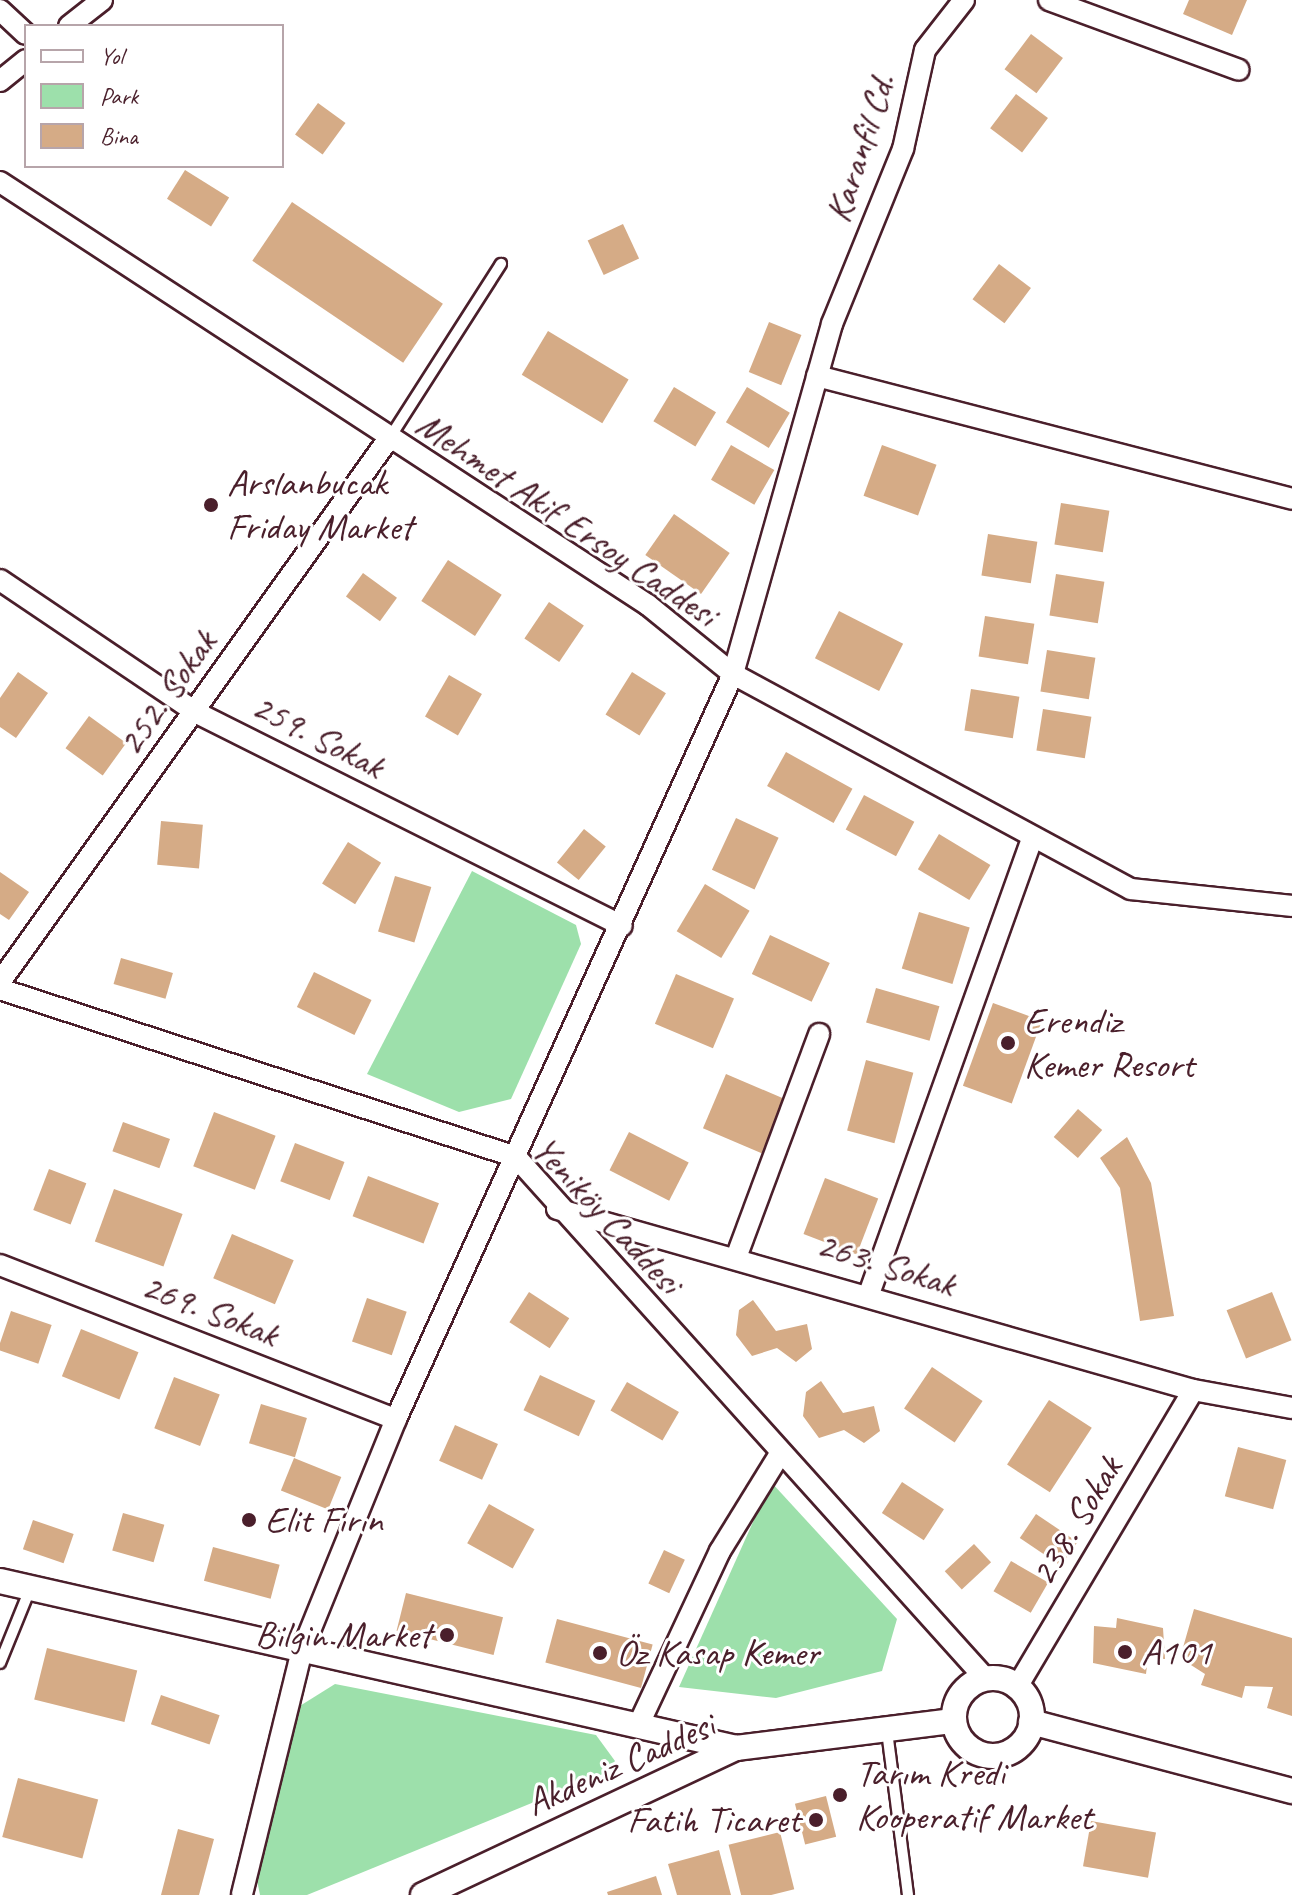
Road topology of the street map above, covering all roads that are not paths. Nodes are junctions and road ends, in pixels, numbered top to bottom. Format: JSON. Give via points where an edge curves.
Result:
{"nodes":[{"id":1,"x":102,"y":0,"type":"edge"},
{"id":2,"x":964,"y":0,"type":"edge"},
{"id":3,"x":1049,"y":0,"type":"edge"},
{"id":4,"x":0,"y":10,"type":"edge"},
{"id":5,"x":72,"y":24,"type":"edge"},
{"id":6,"x":24,"y":32,"type":"edge"},
{"id":7,"x":24,"y":62,"type":"edge"},
{"id":8,"x":1239,"y":70,"type":"dead end"},
{"id":9,"x":0,"y":81,"type":"edge"},
{"id":10,"x":0,"y":182,"type":"edge"},
{"id":11,"x":501,"y":264,"type":"dead end"},
{"id":12,"x":817,"y":376,"type":"junction"},
{"id":13,"x":387,"y":441,"type":"junction"},
{"id":14,"x":1292,"y":499,"type":"edge"},
{"id":15,"x":0,"y":580,"type":"edge"},
{"id":16,"x":733,"y":674,"type":"junction"},
{"id":17,"x":197,"y":713,"type":"junction"},
{"id":18,"x":1032,"y":840,"type":"junction"},
{"id":19,"x":1292,"y":906,"type":"edge"},
{"id":20,"x":622,"y":926,"type":"junction"},
{"id":21,"x":0,"y":982,"type":"edge"},
{"id":22,"x":0,"y":989,"type":"edge"},
{"id":23,"x":819,"y":1034,"type":"dead end"},
{"id":24,"x":516,"y":1157,"type":"junction"},
{"id":25,"x":557,"y":1209,"type":"junction"},
{"id":26,"x":737,"y":1255,"type":"junction"},
{"id":27,"x":0,"y":1265,"type":"edge"},
{"id":28,"x":869,"y":1294,"type":"junction"},
{"id":29,"x":1193,"y":1390,"type":"junction"},
{"id":30,"x":1292,"y":1408,"type":"edge"},
{"id":31,"x":396,"y":1419,"type":"junction"},
{"id":32,"x":780,"y":1454,"type":"junction"},
{"id":33,"x":0,"y":1581,"type":"edge"},
{"id":34,"x":30,"y":1589,"type":"junction"},
{"id":35,"x":302,"y":1650,"type":"junction"},
{"id":36,"x":0,"y":1663,"type":"edge"},
{"id":37,"x":985,"y":1678,"type":"junction"},
{"id":38,"x":1017,"y":1687,"type":"junction"},
{"id":39,"x":953,"y":1721,"type":"junction"},
{"id":40,"x":1031,"y":1722,"type":"junction"},
{"id":41,"x":638,"y":1726,"type":"junction"},
{"id":42,"x":886,"y":1729,"type":"junction"},
{"id":43,"x":736,"y":1748,"type":"junction"},
{"id":44,"x":1292,"y":1791,"type":"edge"},
{"id":45,"x":242,"y":1895,"type":"edge"},
{"id":46,"x":423,"y":1895,"type":"edge"},
{"id":47,"x":908,"y":1895,"type":"edge"}],
"edges":[{"from":1,"to":5,"type":"street"},
{"from":2,"to":12,"type":"street","name":"Karanfil Cd.","via":[[925,50],[903,149],[832,324]]},
{"from":3,"to":8,"type":"street"},
{"from":4,"to":6,"type":"street"},
{"from":7,"to":9,"type":"street"},
{"from":10,"to":13,"type":"street","name":"Mehmet Akif Ersoy Caddesi"},
{"from":11,"to":13,"type":"lane"},
{"from":12,"to":14,"type":"street"},
{"from":12,"to":16,"type":"street","name":"Karanfil Cd."},
{"from":13,"to":16,"type":"street","name":"Mehmet Akif Ersoy Caddesi","via":[[648,605]]},
{"from":13,"to":17,"type":"street","name":"252. Sokak"},
{"from":15,"to":17,"type":"street","name":"259. Sokak"},
{"from":16,"to":18,"type":"street"},
{"from":16,"to":20,"type":"street","name":"Mehmet Akif Ersoy Caddesi"},
{"from":17,"to":20,"type":"street","name":"259. Sokak"},
{"from":17,"to":21,"type":"street","name":"252. Sokak"},
{"from":18,"to":19,"type":"street","via":[[1131,889]]},
{"from":18,"to":28,"type":"street"},
{"from":20,"to":24,"type":"street","name":"Mehmet Akif Ersoy Caddesi"},
{"from":22,"to":24,"type":"street","name":"Yeniköy Caddesi"},
{"from":23,"to":26,"type":"street"},
{"from":24,"to":25,"type":"street","name":"Yeniköy Caddesi"},
{"from":24,"to":31,"type":"street","name":"Mehmet Akif Ersoy Caddesi"},
{"from":25,"to":26,"type":"street","name":"263. Sokak"},
{"from":25,"to":32,"type":"street","name":"Yeniköy Caddesi"},
{"from":26,"to":28,"type":"street","name":"263. Sokak"},
{"from":27,"to":31,"type":"street","name":"269. Sokak"},
{"from":28,"to":29,"type":"street","name":"263. Sokak"},
{"from":29,"to":30,"type":"street","name":"263. Sokak"},
{"from":29,"to":38,"type":"street","name":"238. Sokak"},
{"from":31,"to":35,"type":"street","name":"Mehmet Akif Ersoy Caddesi"},
{"from":32,"to":37,"type":"street","name":"Yeniköy Caddesi"},
{"from":32,"to":41,"type":"street","via":[[720,1551]]},
{"from":33,"to":34,"type":"street"},
{"from":34,"to":35,"type":"street"},
{"from":34,"to":36,"type":"lane"},
{"from":35,"to":41,"type":"street"},
{"from":35,"to":45,"type":"street","name":"Mehmet Akif Ersoy Caddesi"},
{"from":37,"to":38,"type":"street"},
{"from":37,"to":39,"type":"street","via":[[962,1694]]},
{"from":38,"to":40,"type":"street"},
{"from":39,"to":40,"type":"street","via":[[967,1745],[992,1756],[1010,1752]]},
{"from":39,"to":42,"type":"street","name":"Akdeniz Caddesi"},
{"from":40,"to":44,"type":"street"},
{"from":41,"to":43,"type":"street"},
{"from":42,"to":43,"type":"street","name":"Akdeniz Caddesi"},
{"from":42,"to":47,"type":"lane"},
{"from":43,"to":46,"type":"street","name":"Akdeniz Caddesi"}]}
